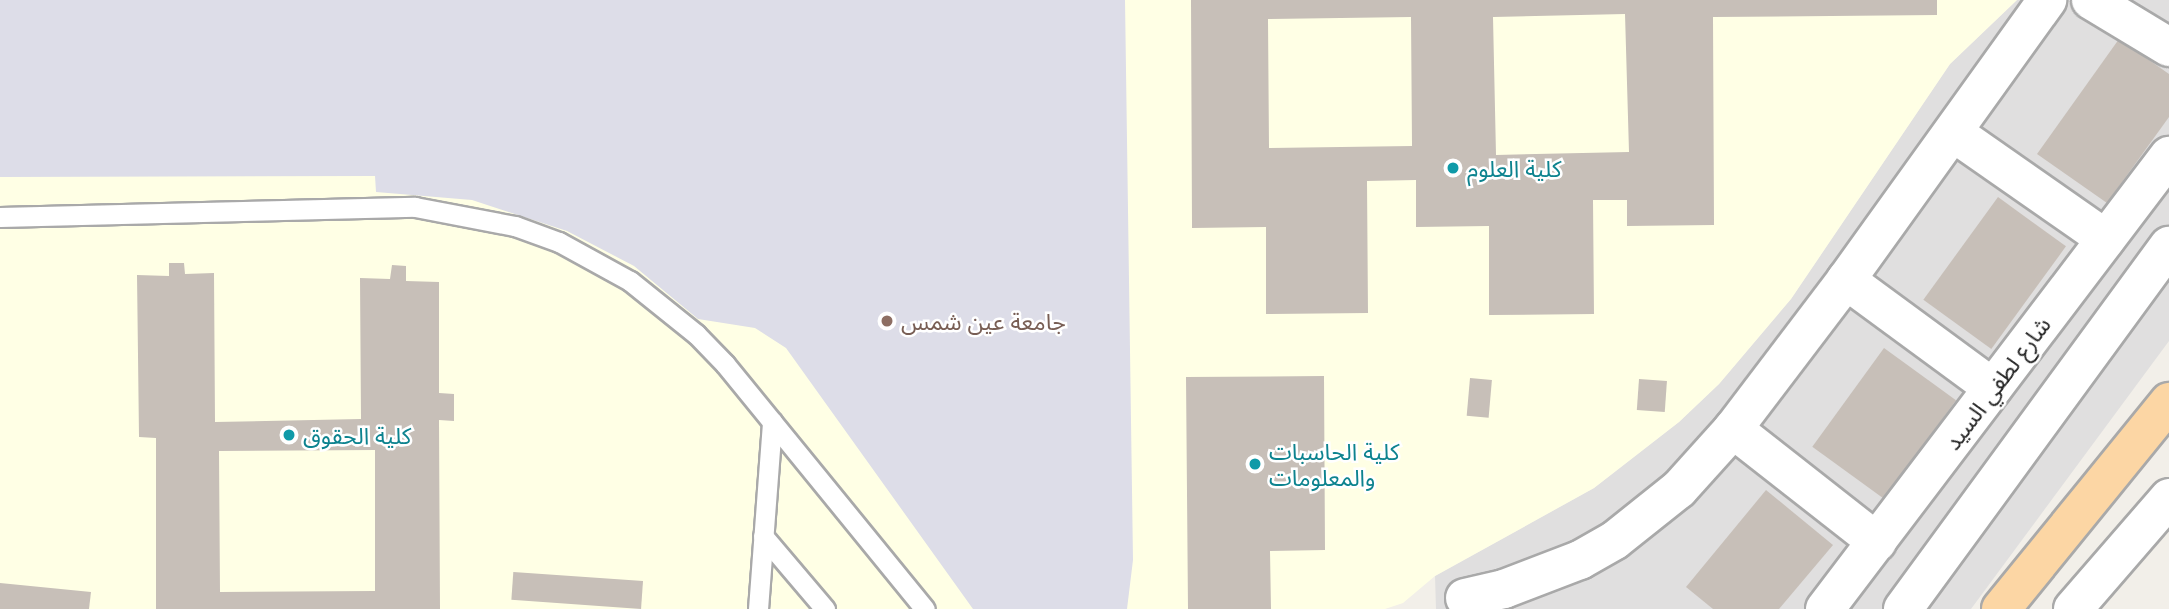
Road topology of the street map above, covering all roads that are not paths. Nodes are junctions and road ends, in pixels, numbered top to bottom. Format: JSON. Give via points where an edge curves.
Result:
{"nodes":[{"id":1,"x":2047,"y":0,"type":"edge"},
{"id":2,"x":2091,"y":0,"type":"edge"},
{"id":3,"x":2169,"y":47,"type":"edge"},
{"id":4,"x":1954,"y":133,"type":"junction"},
{"id":5,"x":2169,"y":156,"type":"edge"},
{"id":6,"x":0,"y":217,"type":"edge"},
{"id":7,"x":2106,"y":239,"type":"junction"},
{"id":8,"x":2169,"y":246,"type":"edge"},
{"id":9,"x":1846,"y":280,"type":"junction"},
{"id":10,"x":1993,"y":388,"type":"junction"},
{"id":11,"x":2169,"y":402,"type":"edge"},
{"id":12,"x":772,"y":422,"type":"junction"},
{"id":13,"x":1733,"y":429,"type":"junction"},
{"id":14,"x":2169,"y":498,"type":"edge"},
{"id":15,"x":763,"y":536,"type":"junction"},
{"id":16,"x":1877,"y":542,"type":"junction"},
{"id":17,"x":1465,"y":598,"type":"dead end"},
{"id":18,"x":758,"y":609,"type":"edge"},
{"id":19,"x":825,"y":609,"type":"edge"},
{"id":20,"x":925,"y":609,"type":"edge"},
{"id":21,"x":1825,"y":609,"type":"edge"},
{"id":22,"x":1903,"y":609,"type":"edge"},
{"id":23,"x":2001,"y":609,"type":"edge"},
{"id":24,"x":2073,"y":609,"type":"edge"}],
"edges":[{"from":1,"to":4,"type":"street"},
{"from":2,"to":3,"type":"street"},
{"from":4,"to":7,"type":"street"},
{"from":4,"to":9,"type":"street"},
{"from":5,"to":7,"type":"street","name":"شارع لطفي السيد"},
{"from":6,"to":12,"type":"lane","via":[[415,206],[515,226],[597,261],[662,303],[725,364]]},
{"from":7,"to":10,"type":"street","name":"شارع لطفي السيد"},
{"from":8,"to":22,"type":"street"},
{"from":9,"to":10,"type":"street"},
{"from":9,"to":13,"type":"street"},
{"from":10,"to":16,"type":"street","name":"شارع لطفي السيد"},
{"from":11,"to":23,"type":"main road"},
{"from":12,"to":15,"type":"lane"},
{"from":12,"to":20,"type":"lane"},
{"from":13,"to":16,"type":"street"},
{"from":13,"to":17,"type":"street","via":[[1679,489],[1615,540],[1542,576]]},
{"from":14,"to":24,"type":"street"},
{"from":15,"to":18,"type":"lane"},
{"from":15,"to":19,"type":"lane"},
{"from":16,"to":21,"type":"street","name":"شارع لطفي السيد"}]}
